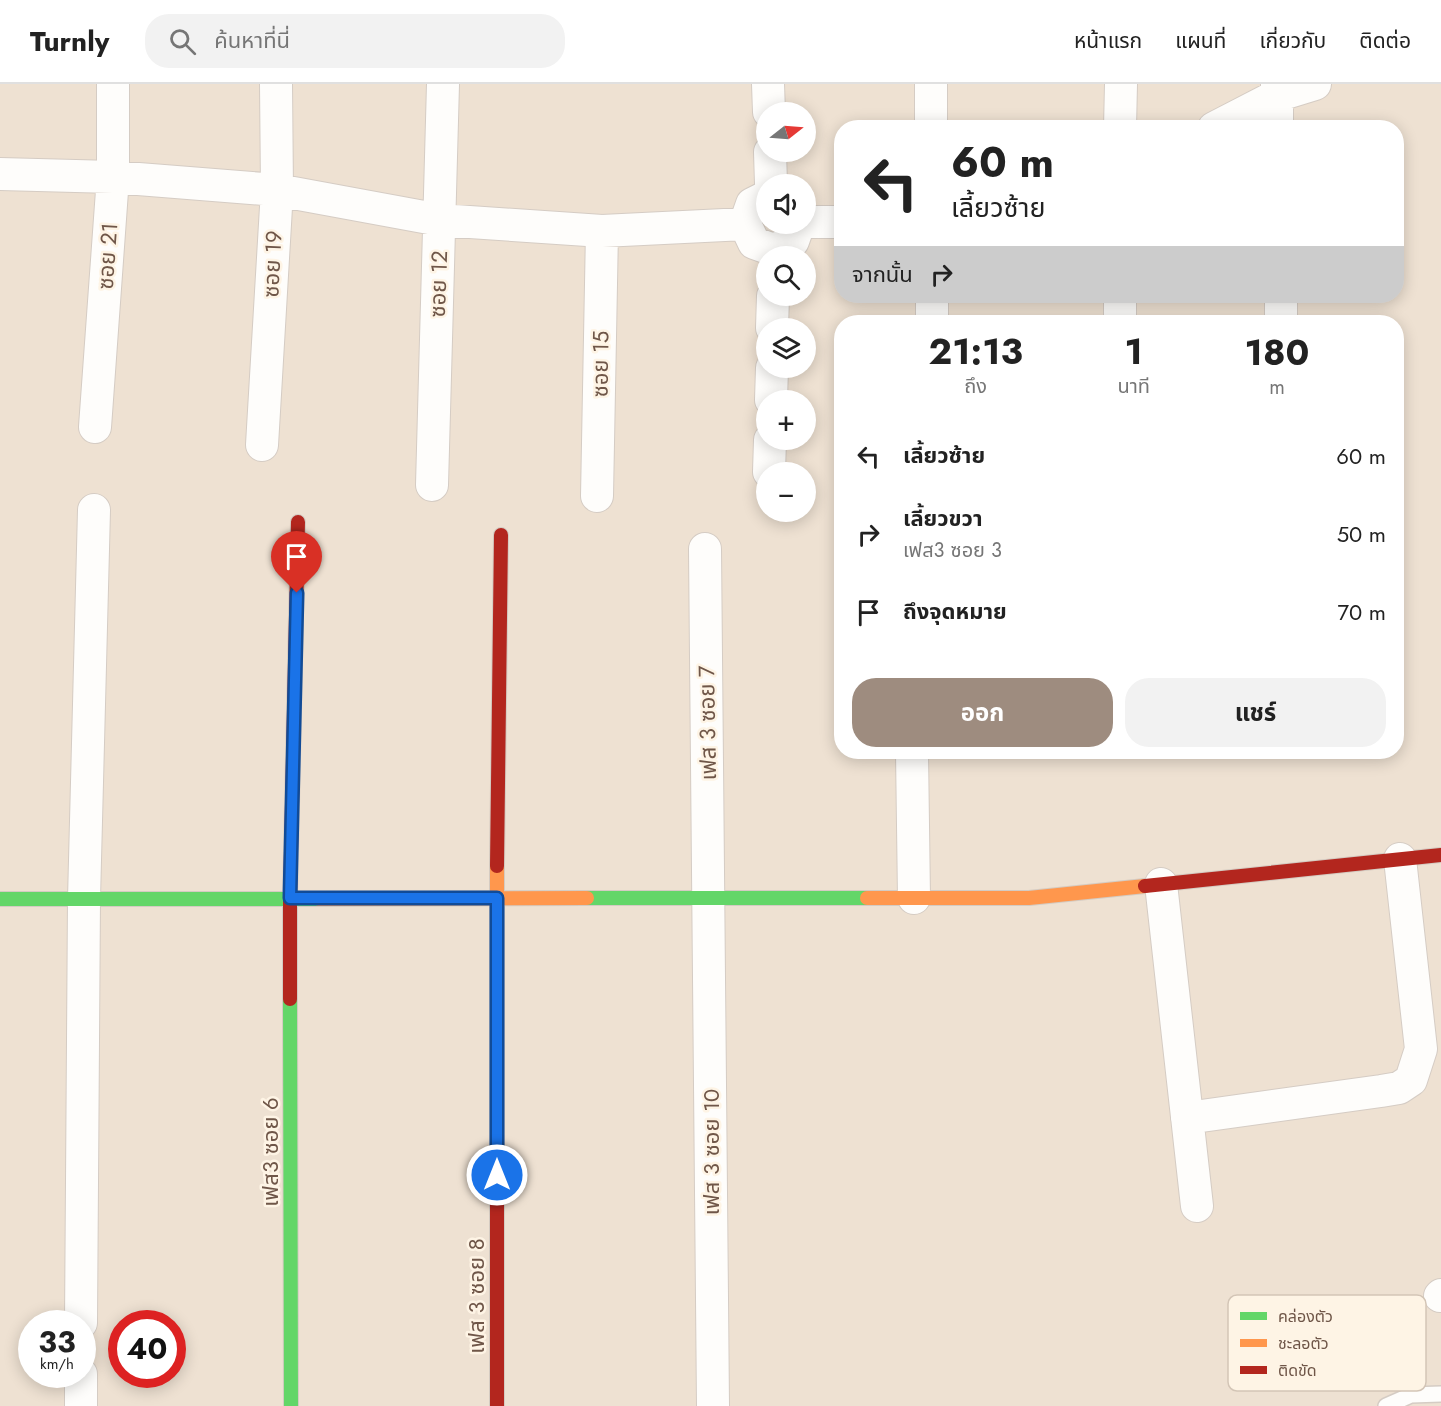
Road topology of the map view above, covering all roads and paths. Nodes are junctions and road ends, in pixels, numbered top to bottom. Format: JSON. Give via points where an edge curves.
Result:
{"nodes":[{"id":1,"x":113,"y":84,"type":"edge"},
{"id":2,"x":276,"y":84,"type":"edge"},
{"id":3,"x":443,"y":84,"type":"edge"},
{"id":4,"x":768,"y":84,"type":"edge"},
{"id":5,"x":931,"y":84,"type":"edge"},
{"id":6,"x":1121,"y":84,"type":"edge"},
{"id":7,"x":1315,"y":84,"type":"edge"},
{"id":8,"x":1276,"y":90,"type":"edge"},
{"id":9,"x":769,"y":102,"type":"edge"},
{"id":10,"x":931,"y":120,"type":"edge"},
{"id":11,"x":1120,"y":120,"type":"edge"},
{"id":12,"x":1227,"y":120,"type":"edge"},
{"id":13,"x":1277,"y":120,"type":"edge"},
{"id":14,"x":0,"y":174,"type":"edge"},
{"id":15,"x":113,"y":177,"type":"junction"},
{"id":16,"x":277,"y":190,"type":"junction"},
{"id":17,"x":756,"y":202,"type":"edge"},
{"id":18,"x":440,"y":220,"type":"junction"},
{"id":19,"x":816,"y":222,"type":"edge"},
{"id":20,"x":834,"y":222,"type":"edge"},
{"id":21,"x":745,"y":224,"type":"junction"},
{"id":22,"x":602,"y":231,"type":"junction"},
{"id":23,"x":795,"y":234,"type":"edge"},
{"id":24,"x":760,"y":246,"type":"edge"},
{"id":25,"x":785,"y":246,"type":"edge"},
{"id":26,"x":95,"y":427,"type":"dead end"},
{"id":27,"x":262,"y":445,"type":"dead end"},
{"id":28,"x":432,"y":485,"type":"dead end"},
{"id":29,"x":597,"y":496,"type":"dead end"},
{"id":30,"x":94,"y":510,"type":"dead end"},
{"id":31,"x":298,"y":522,"type":"dead end"},
{"id":32,"x":501,"y":536,"type":"dead end"},
{"id":33,"x":705,"y":549,"type":"dead end"},
{"id":34,"x":912,"y":759,"type":"edge"},
{"id":35,"x":1441,"y":855,"type":"edge"},
{"id":36,"x":1400,"y":859,"type":"junction"},
{"id":37,"x":1161,"y":884,"type":"junction"},
{"id":38,"x":290,"y":898,"type":"junction"},
{"id":39,"x":497,"y":898,"type":"junction"},
{"id":40,"x":709,"y":898,"type":"junction"},
{"id":41,"x":914,"y":898,"type":"junction"},
{"id":42,"x":0,"y":899,"type":"edge"},
{"id":43,"x":84,"y":899,"type":"junction"},
{"id":44,"x":1187,"y":1118,"type":"junction"},
{"id":45,"x":1197,"y":1206,"type":"dead end"},
{"id":46,"x":81,"y":1310,"type":"edge"},
{"id":47,"x":81,"y":1388,"type":"edge"},
{"id":48,"x":1441,"y":1394,"type":"edge"},
{"id":49,"x":81,"y":1406,"type":"edge"},
{"id":50,"x":291,"y":1406,"type":"edge"},
{"id":51,"x":497,"y":1406,"type":"edge"},
{"id":52,"x":713,"y":1406,"type":"edge"},
{"id":53,"x":1386,"y":1406,"type":"edge"}],
"edges":[{"from":1,"to":15,"type":"street","name":"ซอย 21"},
{"from":2,"to":16,"type":"street","name":"ซอย 19"},
{"from":3,"to":18,"type":"street","name":"ซอย 12"},
{"from":4,"to":9,"type":"street"},
{"from":5,"to":10,"type":"street"},
{"from":6,"to":11,"type":"street"},
{"from":7,"to":8,"type":"street"},
{"from":8,"to":12,"type":"street"},
{"from":8,"to":13,"type":"street"},
{"from":14,"to":15,"type":"street"},
{"from":15,"to":16,"type":"street"},
{"from":15,"to":26,"type":"street","name":"ซอย 21"},
{"from":16,"to":18,"type":"street"},
{"from":16,"to":27,"type":"street","name":"ซอย 19"},
{"from":17,"to":21,"type":"street"},
{"from":18,"to":22,"type":"street"},
{"from":18,"to":28,"type":"street","name":"ซอย 12"},
{"from":19,"to":20,"type":"street"},
{"from":21,"to":22,"type":"street"},
{"from":21,"to":24,"type":"street","via":[[754,243]]},
{"from":22,"to":29,"type":"street","name":"ซอย 15"},
{"from":23,"to":25,"type":"street"},
{"from":30,"to":43,"type":"street"},
{"from":31,"to":38,"type":"street","name":"เฟส3 ซอย 6"},
{"from":32,"to":39,"type":"street","name":"เฟส 3 ซอย 8"},
{"from":33,"to":40,"type":"street","name":"เฟส 3 ซอย 7"},
{"from":34,"to":41,"type":"street"},
{"from":35,"to":36,"type":"street"},
{"from":36,"to":37,"type":"street"},
{"from":36,"to":44,"type":"street","via":[[1420,1049],[1411,1080],[1399,1088]]},
{"from":37,"to":41,"type":"street","via":[[1029,898]]},
{"from":37,"to":44,"type":"street"},
{"from":38,"to":39,"type":"street"},
{"from":38,"to":43,"type":"street"},
{"from":38,"to":50,"type":"street","name":"เฟส3 ซอย 6"},
{"from":39,"to":40,"type":"street"},
{"from":39,"to":51,"type":"street","name":"เฟส 3 ซอย 8"},
{"from":40,"to":41,"type":"street"},
{"from":40,"to":52,"type":"street","name":"เฟส 3 ซอย 10"},
{"from":42,"to":43,"type":"street"},
{"from":43,"to":46,"type":"street"},
{"from":44,"to":45,"type":"street"},
{"from":47,"to":49,"type":"street"},
{"from":48,"to":53,"type":"lane","via":[[1412,1395]]}]}
